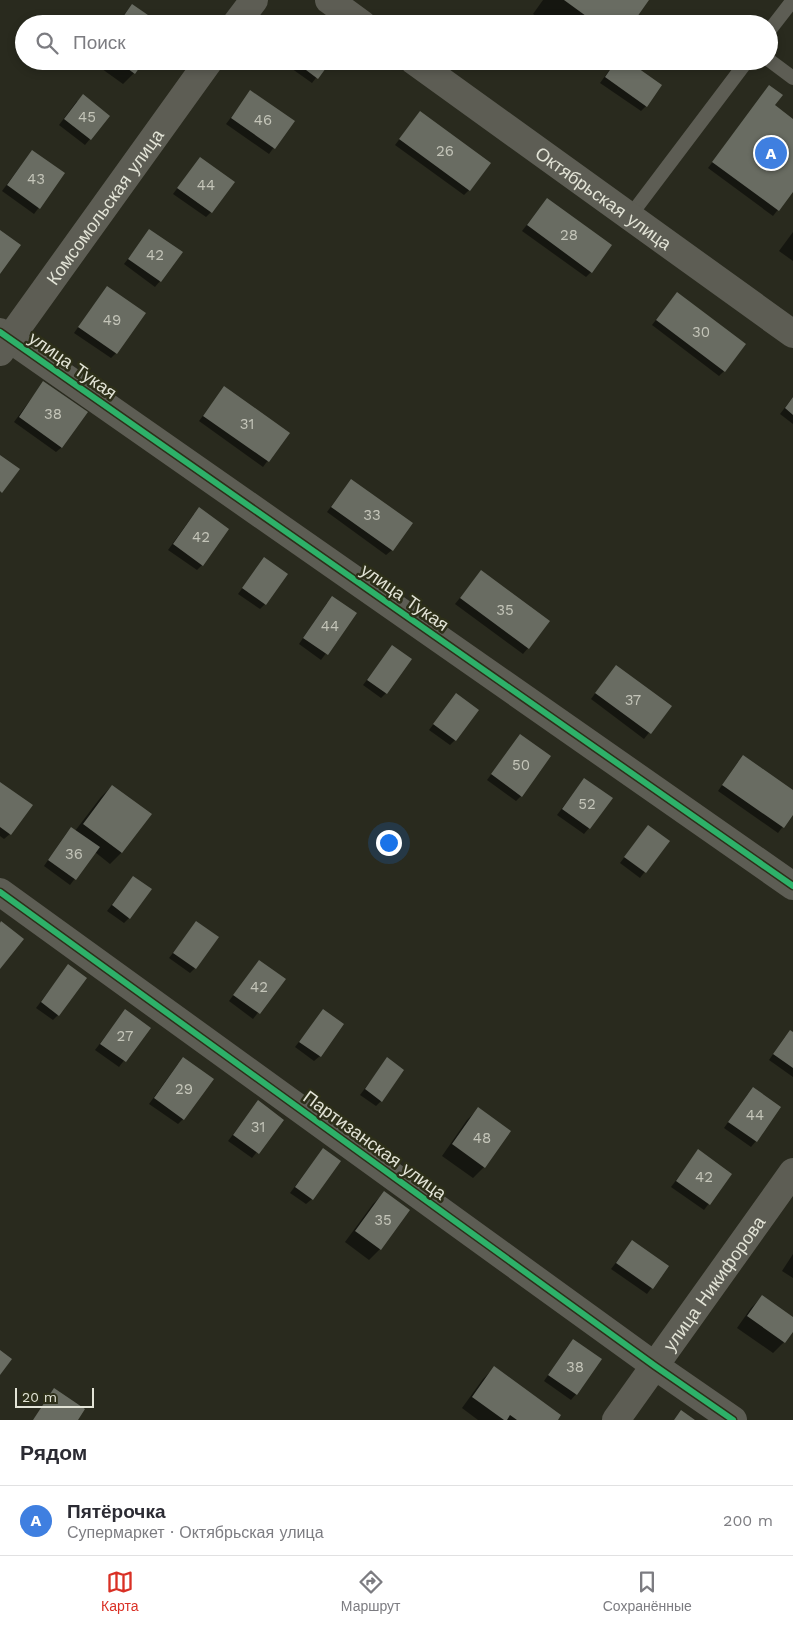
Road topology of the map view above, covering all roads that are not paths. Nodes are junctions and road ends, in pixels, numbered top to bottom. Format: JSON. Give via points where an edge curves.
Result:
{"nodes":[{"id":1,"x":254,"y":0,"type":"edge"},
{"id":2,"x":329,"y":0,"type":"edge"},
{"id":3,"x":792,"y":0,"type":"edge"},
{"id":4,"x":243,"y":15,"type":"edge"},
{"id":5,"x":350,"y":15,"type":"edge"},
{"id":6,"x":778,"y":19,"type":"edge"},
{"id":7,"x":778,"y":67,"type":"edge"},
{"id":8,"x":202,"y":70,"type":"edge"},
{"id":9,"x":427,"y":70,"type":"edge"},
{"id":10,"x":740,"y":70,"type":"edge"},
{"id":11,"x":793,"y":78,"type":"edge"},
{"id":12,"x":630,"y":216,"type":"junction"},
{"id":13,"x":793,"y":334,"type":"edge"},
{"id":14,"x":3,"y":341,"type":"edge"},
{"id":15,"x":793,"y":886,"type":"edge"},
{"id":16,"x":0,"y":892,"type":"edge"},
{"id":17,"x":793,"y":1172,"type":"edge"},
{"id":18,"x":655,"y":1366,"type":"junction"},
{"id":19,"x":616,"y":1420,"type":"edge"},
{"id":20,"x":733,"y":1420,"type":"edge"}],
"edges":[{"from":1,"to":4,"type":"street"},
{"from":2,"to":5,"type":"street"},
{"from":3,"to":6,"type":"lane"},
{"from":7,"to":11,"type":"lane"},
{"from":8,"to":14,"type":"street","name":"Комсомольская улица"},
{"from":9,"to":12,"type":"street","name":"Октябрьская улица"},
{"from":10,"to":12,"type":"lane"},
{"from":12,"to":13,"type":"street","name":"Октябрьская улица"},
{"from":14,"to":15,"type":"street","name":"улица Тукая"},
{"from":16,"to":18,"type":"street","name":"Партизанская улица"},
{"from":17,"to":18,"type":"street","name":"улица Никифорова"},
{"from":18,"to":19,"type":"street","name":"улица Никифорова"},
{"from":18,"to":20,"type":"street","name":"Партизанская улица"}]}
